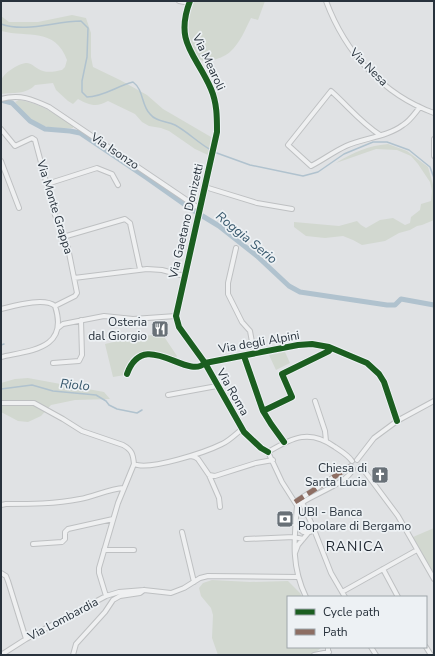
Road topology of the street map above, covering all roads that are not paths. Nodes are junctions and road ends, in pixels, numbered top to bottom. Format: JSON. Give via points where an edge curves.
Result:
{"nodes":[{"id":1,"x":179,"y":1,"type":"edge"},
{"id":2,"x":326,"y":1,"type":"edge"},
{"id":3,"x":190,"y":2,"type":"edge"},
{"id":4,"x":1,"y":99,"type":"edge"},
{"id":5,"x":420,"y":107,"type":"junction"},
{"id":6,"x":434,"y":113,"type":"edge"},
{"id":7,"x":1,"y":129,"type":"edge"},
{"id":8,"x":217,"y":132,"type":"joint"},
{"id":9,"x":380,"y":135,"type":"junction"},
{"id":10,"x":434,"y":139,"type":"edge"},
{"id":11,"x":434,"y":155,"type":"edge"},
{"id":12,"x":1,"y":161,"type":"edge"},
{"id":13,"x":47,"y":184,"type":"junction"},
{"id":14,"x":118,"y":185,"type":"dead end"},
{"id":15,"x":205,"y":187,"type":"junction"},
{"id":16,"x":19,"y":208,"type":"dead end"},
{"id":17,"x":200,"y":209,"type":"junction"},
{"id":18,"x":292,"y":209,"type":"dead end"},
{"id":19,"x":63,"y":237,"type":"junction"},
{"id":20,"x":236,"y":248,"type":"dead end"},
{"id":21,"x":140,"y":269,"type":"junction"},
{"id":22,"x":184,"y":276,"type":"junction"},
{"id":23,"x":74,"y":278,"type":"junction"},
{"id":24,"x":55,"y":306,"type":"junction"},
{"id":25,"x":1,"y":309,"type":"edge"},
{"id":26,"x":176,"y":316,"type":"junction"},
{"id":27,"x":81,"y":320,"type":"junction"},
{"id":28,"x":58,"y":328,"type":"junction"},
{"id":29,"x":254,"y":353,"type":"junction"},
{"id":30,"x":1,"y":357,"type":"edge"},
{"id":31,"x":53,"y":362,"type":"dead end"},
{"id":32,"x":205,"y":362,"type":"junction"},
{"id":33,"x":127,"y":374,"type":"dead end"},
{"id":34,"x":217,"y":386,"type":"junction"},
{"id":35,"x":168,"y":395,"type":"dead end"},
{"id":36,"x":315,"y":401,"type":"dead end"},
{"id":37,"x":434,"y":401,"type":"edge"},
{"id":38,"x":1,"y":403,"type":"edge"},
{"id":39,"x":397,"y":421,"type":"junction"},
{"id":40,"x":242,"y":429,"type":"junction"},
{"id":41,"x":326,"y":441,"type":"junction"},
{"id":42,"x":201,"y":452,"type":"junction"},
{"id":43,"x":268,"y":452,"type":"junction"},
{"id":44,"x":190,"y":456,"type":"junction"},
{"id":45,"x":198,"y":459,"type":"junction"},
{"id":46,"x":273,"y":460,"type":"junction"},
{"id":47,"x":357,"y":460,"type":"junction"},
{"id":48,"x":352,"y":461,"type":"junction"},
{"id":49,"x":134,"y":464,"type":"junction"},
{"id":50,"x":360,"y":467,"type":"junction"},
{"id":51,"x":352,"y":468,"type":"junction"},
{"id":52,"x":209,"y":475,"type":"junction"},
{"id":53,"x":124,"y":488,"type":"junction"},
{"id":54,"x":295,"y":502,"type":"junction"},
{"id":55,"x":302,"y":502,"type":"junction"},
{"id":56,"x":1,"y":506,"type":"edge"},
{"id":57,"x":297,"y":506,"type":"junction"},
{"id":58,"x":220,"y":507,"type":"dead end"},
{"id":59,"x":113,"y":519,"type":"junction"},
{"id":60,"x":296,"y":525,"type":"junction"},
{"id":61,"x":312,"y":529,"type":"junction"},
{"id":62,"x":182,"y":532,"type":"dead end"},
{"id":63,"x":294,"y":537,"type":"junction"},
{"id":64,"x":246,"y":539,"type":"dead end"},
{"id":65,"x":303,"y":539,"type":"junction"},
{"id":66,"x":33,"y":544,"type":"dead end"},
{"id":67,"x":104,"y":550,"type":"junction"},
{"id":68,"x":134,"y":550,"type":"dead end"},
{"id":69,"x":417,"y":550,"type":"junction"},
{"id":70,"x":294,"y":557,"type":"junction"},
{"id":71,"x":383,"y":570,"type":"junction"},
{"id":72,"x":1,"y":574,"type":"edge"},
{"id":73,"x":298,"y":577,"type":"junction"},
{"id":74,"x":434,"y":580,"type":"edge"},
{"id":75,"x":194,"y":582,"type":"junction"},
{"id":76,"x":144,"y":590,"type":"junction"},
{"id":77,"x":342,"y":592,"type":"junction"},
{"id":78,"x":106,"y":596,"type":"junction"},
{"id":79,"x":306,"y":596,"type":"edge"},
{"id":80,"x":344,"y":596,"type":"edge"},
{"id":81,"x":397,"y":596,"type":"edge"},
{"id":82,"x":26,"y":639,"type":"junction"},
{"id":83,"x":328,"y":651,"type":"edge"},
{"id":84,"x":1,"y":655,"type":"edge"},
{"id":85,"x":73,"y":655,"type":"edge"},
{"id":86,"x":314,"y":655,"type":"edge"}],
"edges":[{"from":1,"to":3,"type":"street"},
{"from":2,"to":5,"type":"street","name":"Via Nesa","via":[[338,29],[355,56],[389,88]]},
{"from":3,"to":8,"type":"street","name":"Via Mearoli","via":[[185,16],[184,36],[191,54],[212,90],[217,108]]},
{"from":4,"to":17,"type":"street","name":"Via Isonzo","via":[[28,98],[49,107]]},
{"from":5,"to":6,"type":"street","name":"Via Nesa"},
{"from":5,"to":9,"type":"street","via":[[398,129]]},
{"from":7,"to":13,"type":"street","name":"Via Monte Grappa","via":[[15,146],[32,138],[35,140]]},
{"from":8,"to":15,"type":"street","name":"Via Gaetano Donizetti"},
{"from":9,"to":9,"type":"street","via":[[331,91],[288,145],[311,166],[346,146]]},
{"from":10,"to":11,"type":"street"},
{"from":12,"to":16,"type":"street"},
{"from":13,"to":14,"type":"street","via":[[97,168],[112,174]]},
{"from":13,"to":19,"type":"street","name":"Via Monte Grappa"},
{"from":15,"to":17,"type":"street","name":"Via Gaetano Donizetti"},
{"from":15,"to":18,"type":"street","via":[[257,203]]},
{"from":17,"to":22,"type":"street","name":"Via Gaetano Donizetti"},
{"from":19,"to":21,"type":"street","via":[[125,219],[130,223]]},
{"from":19,"to":23,"type":"street","name":"Via Monte Grappa"},
{"from":20,"to":29,"type":"street","via":[[228,294],[242,322],[250,331]]},
{"from":21,"to":22,"type":"street","via":[[162,270]]},
{"from":21,"to":23,"type":"street"},
{"from":22,"to":26,"type":"street","name":"Via Gaetano Donizetti"},
{"from":23,"to":24,"type":"street","name":"Via Monte Grappa","via":[[76,295]]},
{"from":24,"to":25,"type":"street","via":[[47,303],[28,303]]},
{"from":24,"to":28,"type":"street"},
{"from":26,"to":27,"type":"street","via":[[133,319],[104,316]]},
{"from":26,"to":32,"type":"street","name":"Via Roma","via":[[179,327]]},
{"from":27,"to":28,"type":"street"},
{"from":27,"to":31,"type":"street","via":[[81,360]]},
{"from":28,"to":30,"type":"street","via":[[47,345]]},
{"from":29,"to":32,"type":"street","name":"Via degli Alpini"},
{"from":29,"to":39,"type":"street","name":"Via degli Alpini","via":[[312,344],[329,347],[367,363],[384,382]]},
{"from":32,"to":33,"type":"street","name":"Via degli Alpini","via":[[200,366],[190,367],[169,358],[148,354],[136,361]]},
{"from":32,"to":34,"type":"street","name":"Via Roma"},
{"from":34,"to":35,"type":"street"},
{"from":34,"to":40,"type":"street","name":"Via Roma"},
{"from":36,"to":41,"type":"street"},
{"from":37,"to":39,"type":"street"},
{"from":38,"to":49,"type":"street","via":[[34,403],[82,431],[129,448],[133,454]]},
{"from":39,"to":47,"type":"street","via":[[374,438]]},
{"from":40,"to":42,"type":"street","via":[[223,444]]},
{"from":40,"to":43,"type":"street","name":"Via Roma"},
{"from":41,"to":43,"type":"street","via":[[311,436],[295,438]]},
{"from":41,"to":48,"type":"street"},
{"from":42,"to":44,"type":"street"},
{"from":42,"to":45,"type":"street"},
{"from":43,"to":46,"type":"street","name":"Via Roma"},
{"from":44,"to":45,"type":"street"},
{"from":44,"to":49,"type":"street","via":[[146,466]]},
{"from":45,"to":52,"type":"street"},
{"from":46,"to":52,"type":"street","via":[[215,476]]},
{"from":46,"to":54,"type":"street","name":"Via Roma","via":[[282,482]]},
{"from":47,"to":48,"type":"street"},
{"from":47,"to":50,"type":"street"},
{"from":48,"to":51,"type":"street"},
{"from":49,"to":53,"type":"street"},
{"from":50,"to":51,"type":"street"},
{"from":50,"to":69,"type":"street","via":[[398,516]]},
{"from":51,"to":54,"type":"street"},
{"from":51,"to":55,"type":"street","via":[[347,476]]},
{"from":52,"to":58,"type":"street"},
{"from":53,"to":56,"type":"street","via":[[54,503]]},
{"from":53,"to":59,"type":"street"},
{"from":54,"to":57,"type":"street","name":"Via Roma"},
{"from":55,"to":57,"type":"street"},
{"from":55,"to":61,"type":"street"},
{"from":57,"to":60,"type":"street"},
{"from":59,"to":66,"type":"street","via":[[68,529],[62,542]]},
{"from":59,"to":67,"type":"street"},
{"from":60,"to":61,"type":"street","via":[[303,532],[307,533]]},
{"from":60,"to":63,"type":"street"},
{"from":61,"to":65,"type":"street"},
{"from":61,"to":77,"type":"street"},
{"from":62,"to":75,"type":"street"},
{"from":63,"to":64,"type":"street"},
{"from":63,"to":65,"type":"street"},
{"from":63,"to":70,"type":"street"},
{"from":65,"to":70,"type":"street"},
{"from":67,"to":68,"type":"street"},
{"from":67,"to":78,"type":"street","via":[[99,573]]},
{"from":69,"to":71,"type":"street"},
{"from":69,"to":74,"type":"street"},
{"from":70,"to":73,"type":"street"},
{"from":71,"to":77,"type":"street"},
{"from":71,"to":81,"type":"street"},
{"from":72,"to":82,"type":"street","via":[[6,576],[8,581]]},
{"from":73,"to":75,"type":"street","via":[[208,576]]},
{"from":73,"to":79,"type":"street"},
{"from":75,"to":76,"type":"street","via":[[172,593]]},
{"from":76,"to":78,"type":"street","name":"Via Lombardia"},
{"from":76,"to":85,"type":"street","via":[[140,594],[120,596],[113,600],[76,644]]},
{"from":77,"to":80,"type":"street"},
{"from":78,"to":82,"type":"street","name":"Via Lombardia"},
{"from":82,"to":84,"type":"street","name":"Via Lombardia"},
{"from":83,"to":86,"type":"street"}]}
